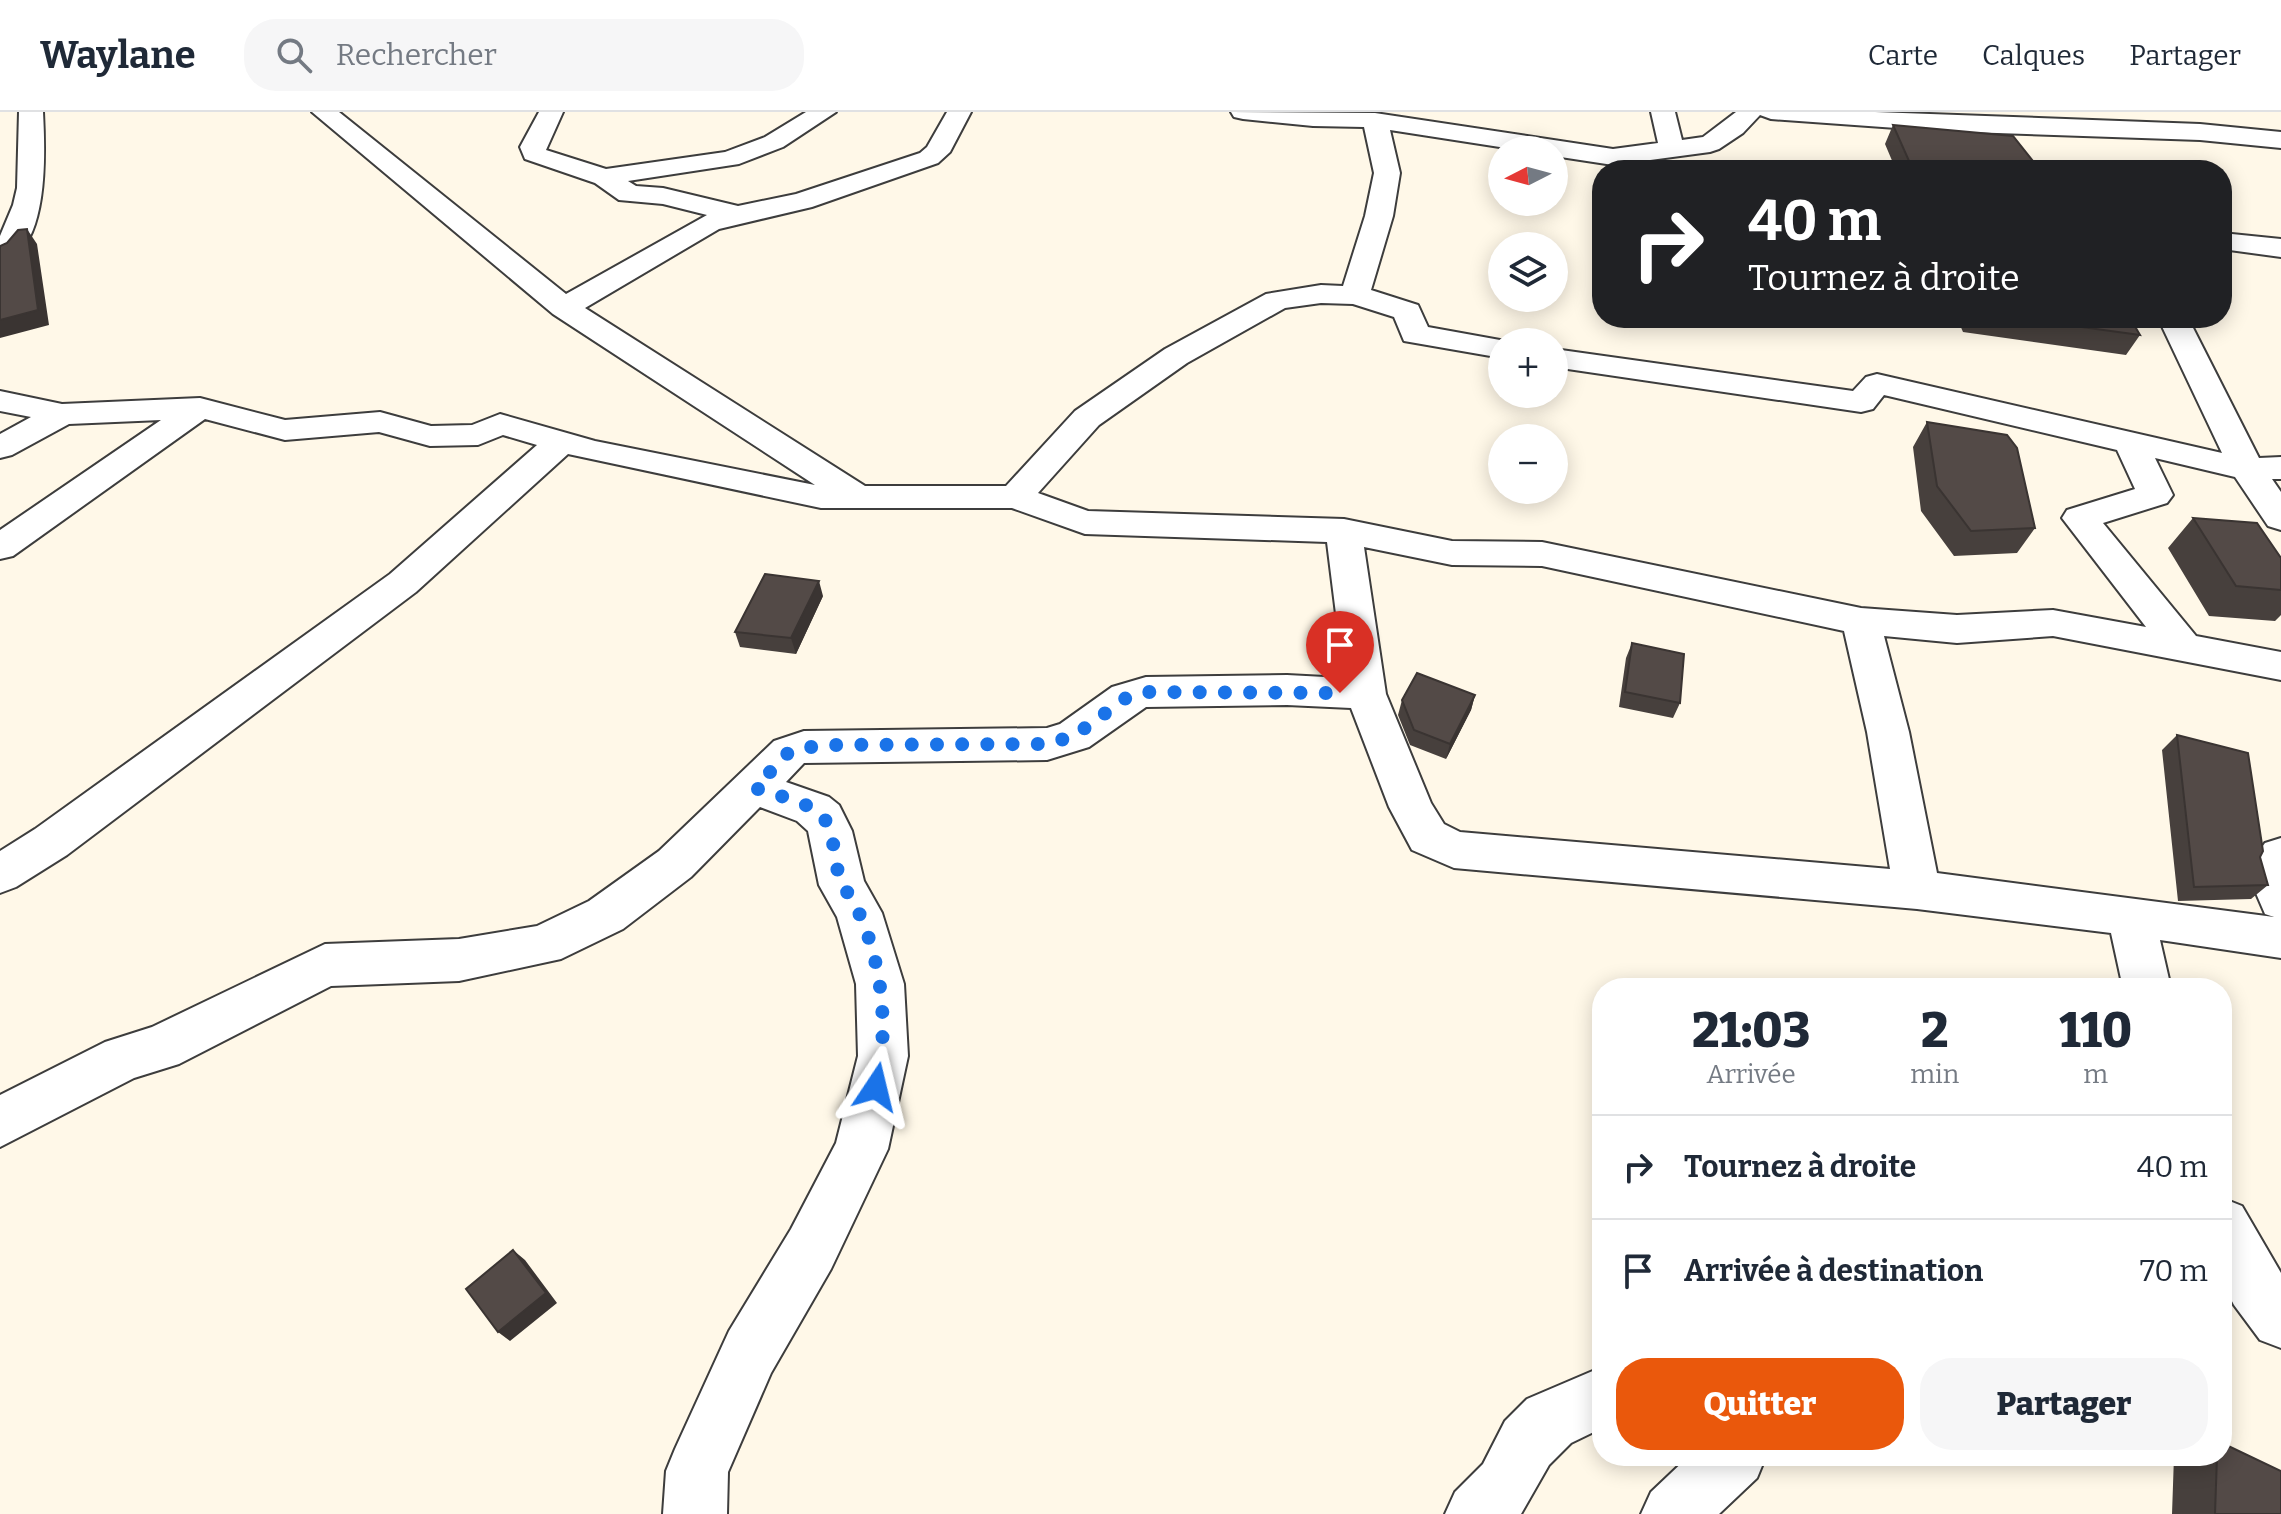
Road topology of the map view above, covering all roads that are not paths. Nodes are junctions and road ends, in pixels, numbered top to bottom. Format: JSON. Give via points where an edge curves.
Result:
{"nodes":[{"id":1,"x":31,"y":112,"type":"edge"},
{"id":2,"x":324,"y":112,"type":"edge"},
{"id":3,"x":551,"y":112,"type":"edge"},
{"id":4,"x":824,"y":112,"type":"edge"},
{"id":5,"x":959,"y":112,"type":"edge"},
{"id":6,"x":1243,"y":112,"type":"edge"},
{"id":7,"x":1663,"y":112,"type":"edge"},
{"id":8,"x":1750,"y":112,"type":"edge"},
{"id":9,"x":1771,"y":112,"type":"edge"},
{"id":10,"x":1375,"y":120,"type":"junction"},
{"id":11,"x":2281,"y":140,"type":"edge"},
{"id":12,"x":1672,"y":150,"type":"junction"},
{"id":13,"x":604,"y":177,"type":"junction"},
{"id":14,"x":738,"y":214,"type":"junction"},
{"id":15,"x":2232,"y":242,"type":"edge"},
{"id":16,"x":2281,"y":248,"type":"edge"},
{"id":17,"x":0,"y":255,"type":"edge"},
{"id":18,"x":1355,"y":295,"type":"junction"},
{"id":19,"x":564,"y":308,"type":"junction"},
{"id":20,"x":2179,"y":328,"type":"edge"},
{"id":21,"x":1488,"y":347,"type":"edge"},
{"id":22,"x":1568,"y":360,"type":"edge"},
{"id":23,"x":0,"y":401,"type":"edge"},
{"id":24,"x":200,"y":408,"type":"junction"},
{"id":25,"x":62,"y":414,"type":"junction"},
{"id":26,"x":2130,"y":440,"type":"junction"},
{"id":27,"x":561,"y":442,"type":"junction"},
{"id":28,"x":0,"y":448,"type":"edge"},
{"id":29,"x":2264,"y":468,"type":"edge"},
{"id":30,"x":857,"y":497,"type":"junction"},
{"id":31,"x":1015,"y":497,"type":"junction"},
{"id":32,"x":2281,"y":518,"type":"edge"},
{"id":33,"x":1344,"y":531,"type":"junction"},
{"id":34,"x":0,"y":547,"type":"edge"},
{"id":35,"x":1861,"y":621,"type":"junction"},
{"id":36,"x":2184,"y":648,"type":"junction"},
{"id":37,"x":2281,"y":666,"type":"edge"},
{"id":38,"x":1366,"y":694,"type":"junction"},
{"id":39,"x":755,"y":788,"type":"junction"},
{"id":40,"x":2281,"y":856,"type":"edge"},
{"id":41,"x":0,"y":874,"type":"edge"},
{"id":42,"x":1917,"y":890,"type":"junction"},
{"id":43,"x":2281,"y":900,"type":"edge"},
{"id":44,"x":2131,"y":916,"type":"junction"},
{"id":45,"x":2281,"y":938,"type":"edge"},
{"id":46,"x":2145,"y":978,"type":"edge"},
{"id":47,"x":0,"y":1122,"type":"edge"},
{"id":48,"x":2232,"y":1244,"type":"edge"},
{"id":49,"x":2281,"y":1319,"type":"edge"},
{"id":50,"x":1592,"y":1402,"type":"edge"},
{"id":51,"x":1724,"y":1466,"type":"edge"},
{"id":52,"x":695,"y":1514,"type":"edge"},
{"id":53,"x":1477,"y":1514,"type":"edge"},
{"id":54,"x":1673,"y":1514,"type":"edge"}],
"edges":[{"from":1,"to":17,"type":"street","via":[[27,214],[15,240]]},
{"from":2,"to":19,"type":"street"},
{"from":3,"to":13,"type":"street","via":[[534,154]]},
{"from":4,"to":13,"type":"street","via":[[774,142],[730,159]]},
{"from":5,"to":14,"type":"street","via":[[929,158],[802,201]]},
{"from":6,"to":10,"type":"street"},
{"from":7,"to":12,"type":"street"},
{"from":8,"to":12,"type":"street","via":[[1716,141]]},
{"from":9,"to":11,"type":"street"},
{"from":10,"to":12,"type":"street","via":[[1613,157]]},
{"from":10,"to":18,"type":"street","via":[[1387,173]]},
{"from":13,"to":14,"type":"street","via":[[629,194],[663,196]]},
{"from":14,"to":19,"type":"street","via":[[683,236]]},
{"from":15,"to":16,"type":"street"},
{"from":18,"to":21,"type":"street","via":[[1407,311],[1415,334]]},
{"from":18,"to":31,"type":"street","via":[[1277,300],[1176,356],[1087,418]]},
{"from":19,"to":30,"type":"street"},
{"from":20,"to":29,"type":"street"},
{"from":22,"to":26,"type":"street","via":[[1861,402],[1877,384]]},
{"from":23,"to":25,"type":"street"},
{"from":24,"to":25,"type":"street"},
{"from":24,"to":27,"type":"street","via":[[285,430],[380,422],[446,436],[478,435],[500,424]]},
{"from":24,"to":34,"type":"street"},
{"from":25,"to":28,"type":"street"},
{"from":26,"to":29,"type":"street"},
{"from":26,"to":36,"type":"street","via":[[2155,495],[2080,518]]},
{"from":27,"to":30,"type":"street","via":[[821,497]]},
{"from":27,"to":41,"type":"street","via":[[403,583]]},
{"from":29,"to":32,"type":"street"},
{"from":30,"to":31,"type":"street"},
{"from":31,"to":33,"type":"street","via":[[1085,522]]},
{"from":33,"to":35,"type":"street","via":[[1452,553],[1542,554]]},
{"from":33,"to":38,"type":"street"},
{"from":35,"to":36,"type":"street","via":[[1957,629],[2053,623]]},
{"from":35,"to":42,"type":"street"},
{"from":36,"to":37,"type":"street"},
{"from":38,"to":39,"type":"street","via":[[1146,692],[1126,698],[1074,736],[1047,744],[804,747],[789,752]]},
{"from":38,"to":42,"type":"street","via":[[1411,807],[1428,837],[1454,850]]},
{"from":39,"to":47,"type":"street","via":[[675,864],[606,915],[544,945],[459,960],[325,965],[161,1048],[123,1058]]},
{"from":39,"to":52,"type":"street","via":[[813,809],[830,831],[842,885],[859,913],[880,984],[883,1056],[861,1149],[811,1249],[750,1352],[697,1471]]},
{"from":40,"to":43,"type":"street","via":[[2269,870]]},
{"from":42,"to":44,"type":"street"},
{"from":44,"to":45,"type":"street"},
{"from":44,"to":46,"type":"street"},
{"from":48,"to":49,"type":"street","via":[[2254,1285]]},
{"from":50,"to":53,"type":"street","via":[[1549,1421],[1527,1443],[1505,1486]]},
{"from":51,"to":54,"type":"street"}]}
